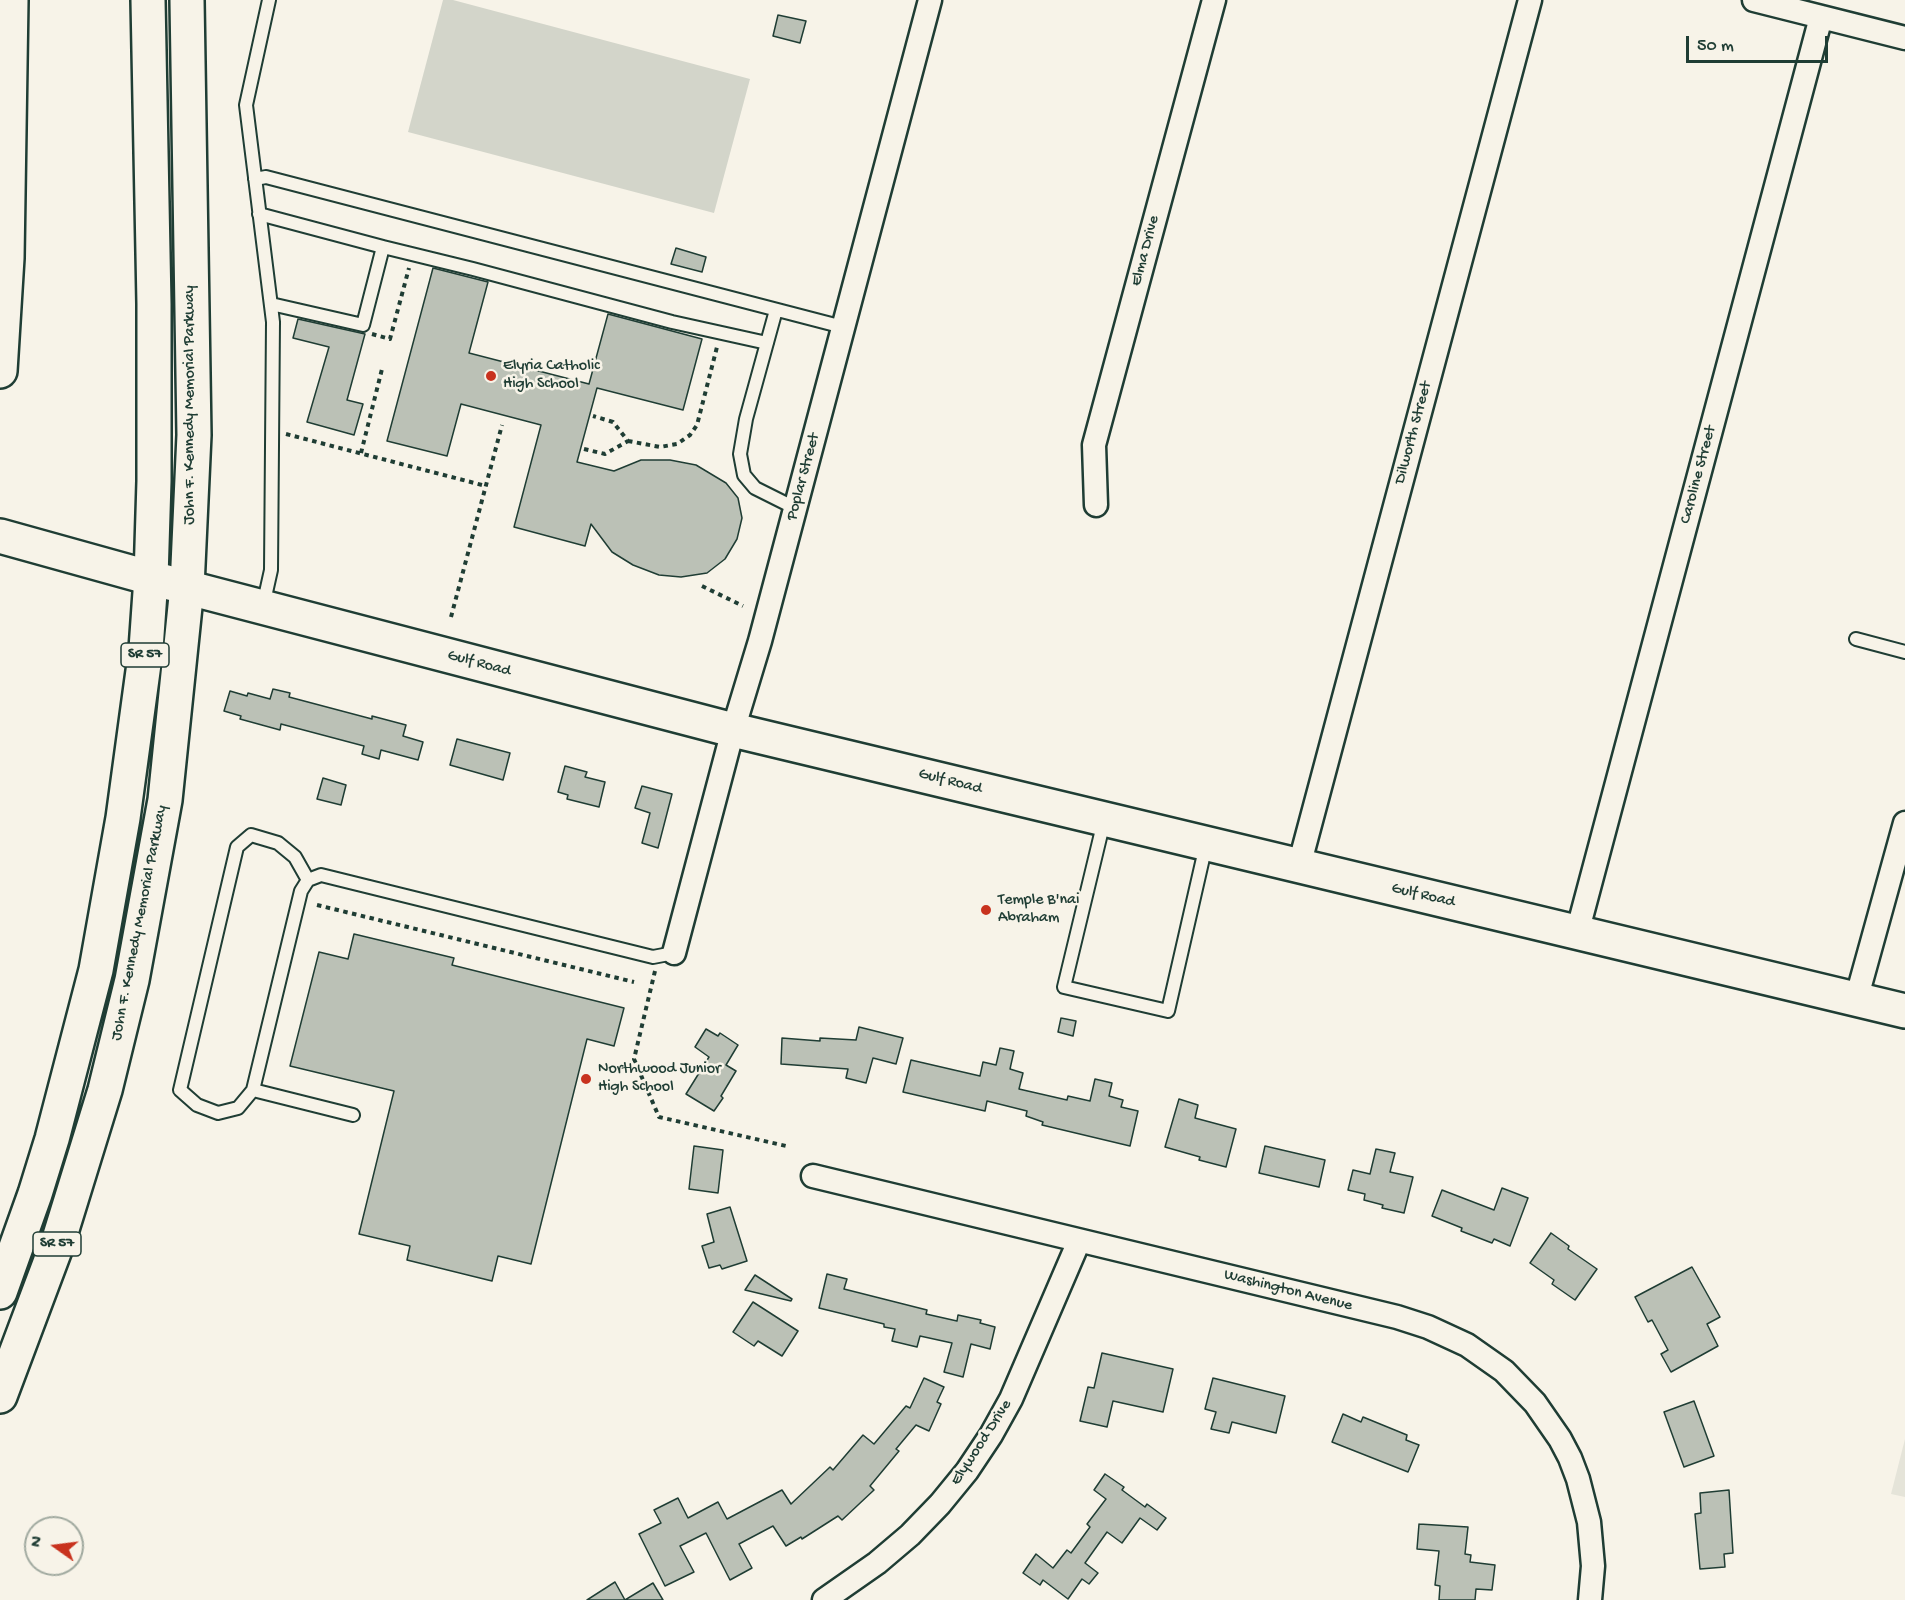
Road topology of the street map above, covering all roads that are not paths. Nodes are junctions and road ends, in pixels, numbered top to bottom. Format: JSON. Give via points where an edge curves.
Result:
{"nodes":[{"id":1,"x":11,"y":0,"type":"edge"},
{"id":2,"x":148,"y":0,"type":"edge"},
{"id":3,"x":187,"y":0,"type":"edge"},
{"id":4,"x":269,"y":0,"type":"edge"},
{"id":5,"x":1214,"y":0,"type":"edge"},
{"id":6,"x":1530,"y":0,"type":"edge"},
{"id":7,"x":1754,"y":0,"type":"edge"},
{"id":8,"x":925,"y":1,"type":"edge"},
{"id":9,"x":1821,"y":17,"type":"junction"},
{"id":10,"x":1905,"y":38,"type":"edge"},
{"id":11,"x":255,"y":179,"type":"junction"},
{"id":12,"x":259,"y":214,"type":"junction"},
{"id":13,"x":383,"y":247,"type":"junction"},
{"id":14,"x":271,"y":303,"type":"junction"},
{"id":15,"x":776,"y":310,"type":"junction"},
{"id":16,"x":843,"y":327,"type":"junction"},
{"id":17,"x":767,"y":343,"type":"junction"},
{"id":18,"x":0,"y":371,"type":"edge"},
{"id":19,"x":1096,"y":505,"type":"dead end"},
{"id":20,"x":795,"y":508,"type":"junction"},
{"id":21,"x":0,"y":536,"type":"edge"},
{"id":22,"x":151,"y":578,"type":"junction"},
{"id":23,"x":187,"y":587,"type":"junction"},
{"id":24,"x":263,"y":607,"type":"junction"},
{"id":25,"x":1856,"y":639,"type":"dead end"},
{"id":26,"x":1905,"y":652,"type":"edge"},
{"id":27,"x":733,"y":730,"type":"junction"},
{"id":28,"x":1104,"y":819,"type":"junction"},
{"id":29,"x":1905,"y":823,"type":"edge"},
{"id":30,"x":1206,"y":844,"type":"junction"},
{"id":31,"x":1299,"y":866,"type":"junction"},
{"id":32,"x":308,"y":880,"type":"junction"},
{"id":33,"x":1577,"y":933,"type":"junction"},
{"id":34,"x":666,"y":955,"type":"joint"},
{"id":35,"x":1856,"y":1000,"type":"junction"},
{"id":36,"x":1905,"y":1011,"type":"edge"},
{"id":37,"x":253,"y":1090,"type":"junction"},
{"id":38,"x":353,"y":1115,"type":"dead end"},
{"id":39,"x":813,"y":1176,"type":"dead end"},
{"id":40,"x":1079,"y":1241,"type":"junction"},
{"id":41,"x":0,"y":1292,"type":"edge"},
{"id":42,"x":0,"y":1396,"type":"edge"},
{"id":43,"x":824,"y":1600,"type":"edge"},
{"id":44,"x":1590,"y":1600,"type":"edge"}],
"edges":[{"from":1,"to":18,"type":"main road","via":[[7,258]]},
{"from":2,"to":22,"type":"main road","name":"John F. Kennedy Memorial Parkway","number":"SR 57","via":[[154,304]]},
{"from":3,"to":23,"type":"main road","name":"John F. Kennedy Memorial Parkway","number":"SR 57","via":[[194,435]]},
{"from":4,"to":11,"type":"lane","via":[[246,105]]},
{"from":5,"to":19,"type":"street","name":"Elma Drive","via":[[1095,445]]},
{"from":6,"to":31,"type":"street","name":"Dilworth Street"},
{"from":7,"to":9,"type":"street"},
{"from":8,"to":16,"type":"street","name":"Poplar Street"},
{"from":9,"to":10,"type":"street"},
{"from":9,"to":33,"type":"street","name":"Caroline Street"},
{"from":11,"to":12,"type":"lane"},
{"from":11,"to":15,"type":"lane","via":[[266,177]]},
{"from":12,"to":13,"type":"lane"},
{"from":12,"to":14,"type":"lane"},
{"from":13,"to":14,"type":"lane","via":[[363,325]]},
{"from":13,"to":17,"type":"lane"},
{"from":14,"to":24,"type":"lane","via":[[271,570]]},
{"from":15,"to":16,"type":"lane"},
{"from":15,"to":17,"type":"lane"},
{"from":16,"to":20,"type":"street","name":"Poplar Street"},
{"from":17,"to":20,"type":"lane","via":[[740,454],[744,475],[754,488]]},
{"from":20,"to":27,"type":"street","name":"Poplar Street"},
{"from":21,"to":22,"type":"main road","name":"Gulf Road"},
{"from":22,"to":23,"type":"main road","name":"Gulf Road"},
{"from":22,"to":41,"type":"main road","name":"John F. Kennedy Memorial Parkway","number":"SR 57","via":[[146,650],[123,818],[96,970],[52,1139]]},
{"from":23,"to":24,"type":"main road","name":"Gulf Road"},
{"from":23,"to":42,"type":"main road","name":"John F. Kennedy Memorial Parkway","number":"SR 57","via":[[165,800],[132,980],[80,1176]]},
{"from":24,"to":27,"type":"main road","name":"Gulf Road"},
{"from":25,"to":26,"type":"lane"},
{"from":27,"to":28,"type":"main road","name":"Gulf Road"},
{"from":27,"to":34,"type":"street","name":"Poplar Street"},
{"from":28,"to":30,"type":"main road","name":"Gulf Road"},
{"from":28,"to":30,"type":"lane","via":[[1064,987],[1167,1011]]},
{"from":29,"to":35,"type":"street"},
{"from":30,"to":31,"type":"main road","name":"Gulf Road"},
{"from":31,"to":33,"type":"main road","name":"Gulf Road"},
{"from":32,"to":34,"type":"lane","via":[[321,875],[653,957]]},
{"from":32,"to":37,"type":"lane","via":[[301,891]]},
{"from":32,"to":37,"type":"lane","via":[[295,857],[278,843],[251,835],[237,847],[180,1090],[197,1105],[218,1113],[238,1108]]},
{"from":33,"to":35,"type":"main road","name":"Gulf Road"},
{"from":35,"to":36,"type":"main road","name":"Gulf Road"},
{"from":37,"to":38,"type":"lane"},
{"from":39,"to":40,"type":"street","name":"Washington Avenue"},
{"from":40,"to":43,"type":"street","name":"Elywood Drive","via":[[1011,1399],[967,1471],[910,1535]]},
{"from":40,"to":44,"type":"street","name":"Washington Avenue","via":[[1397,1317],[1448,1335],[1486,1357],[1535,1402],[1570,1458],[1590,1522]]}]}
